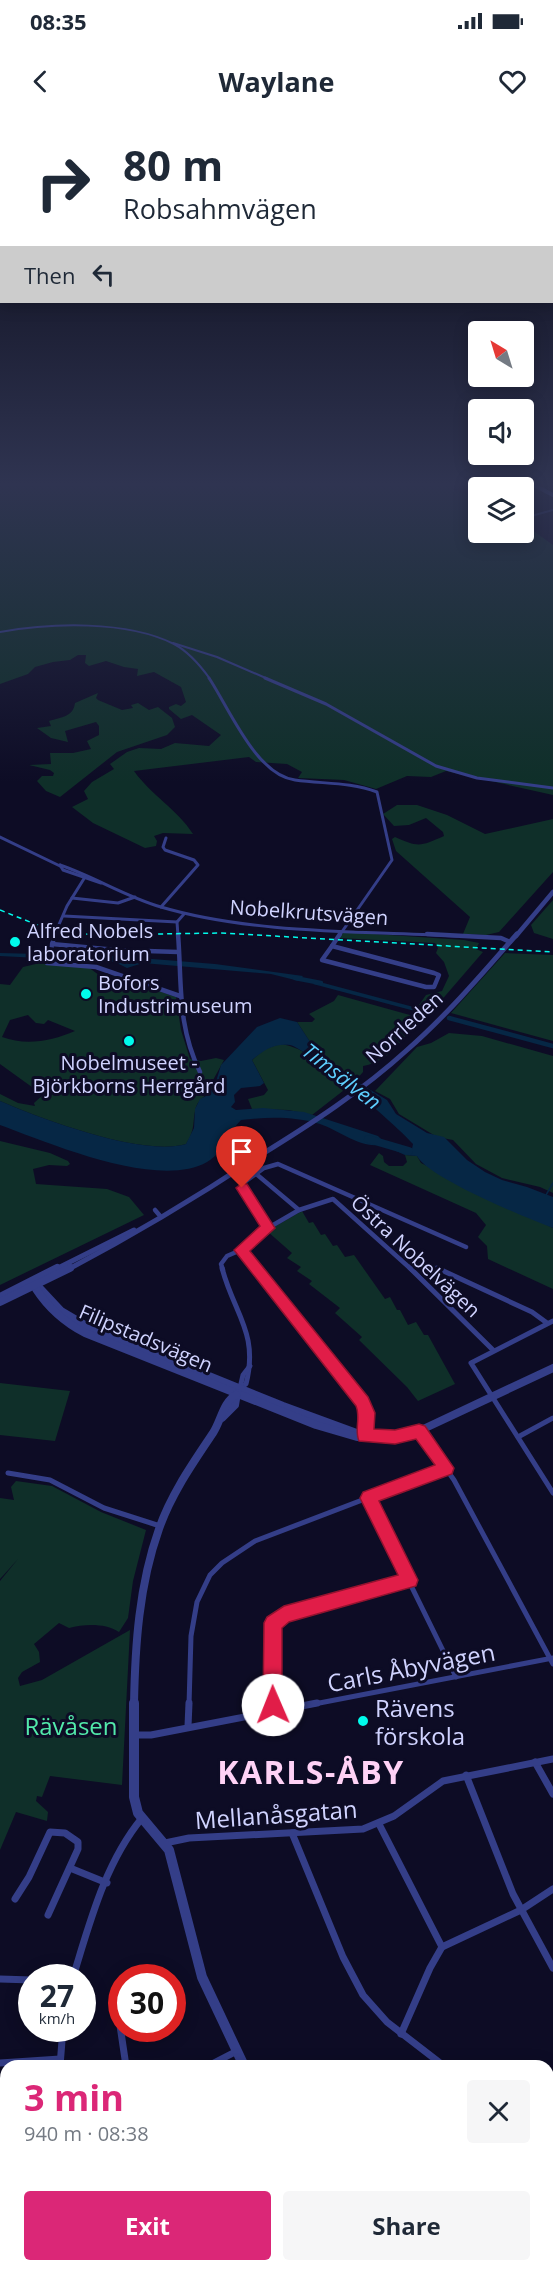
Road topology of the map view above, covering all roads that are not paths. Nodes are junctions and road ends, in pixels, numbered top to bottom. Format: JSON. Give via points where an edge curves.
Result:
{"nodes":[{"id":1,"x":0,"y":632,"type":"edge"},
{"id":2,"x":165,"y":641,"type":"junction"},
{"id":3,"x":553,"y":788,"type":"edge"},
{"id":4,"x":0,"y":837,"type":"edge"},
{"id":5,"x":166,"y":838,"type":"dead end"},
{"id":6,"x":77,"y":872,"type":"junction"},
{"id":7,"x":85,"y":877,"type":"junction"},
{"id":8,"x":115,"y":887,"type":"junction"},
{"id":9,"x":553,"y":892,"type":"edge"},
{"id":10,"x":135,"y":897,"type":"junction"},
{"id":11,"x":72,"y":898,"type":"junction"},
{"id":12,"x":160,"y":907,"type":"junction"},
{"id":13,"x":184,"y":914,"type":"junction"},
{"id":14,"x":64,"y":916,"type":"junction"},
{"id":15,"x":177,"y":922,"type":"junction"},
{"id":16,"x":344,"y":930,"type":"junction"},
{"id":17,"x":510,"y":942,"type":"junction"},
{"id":18,"x":52,"y":944,"type":"junction"},
{"id":19,"x":331,"y":946,"type":"junction"},
{"id":20,"x":178,"y":952,"type":"junction"},
{"id":21,"x":180,"y":996,"type":"junction"},
{"id":22,"x":200,"y":1072,"type":"dead end"},
{"id":23,"x":255,"y":1173,"type":"junction"},
{"id":24,"x":341,"y":1191,"type":"junction"},
{"id":25,"x":333,"y":1199,"type":"junction"},
{"id":26,"x":155,"y":1210,"type":"dead end"},
{"id":27,"x":299,"y":1210,"type":"junction"},
{"id":28,"x":161,"y":1217,"type":"junction"},
{"id":29,"x":268,"y":1228,"type":"junction"},
{"id":30,"x":466,"y":1247,"type":"dead end"},
{"id":31,"x":241,"y":1250,"type":"junction"},
{"id":32,"x":409,"y":1268,"type":"junction"},
{"id":33,"x":35,"y":1283,"type":"junction"},
{"id":34,"x":0,"y":1297,"type":"edge"},
{"id":35,"x":0,"y":1302,"type":"edge"},
{"id":36,"x":550,"y":1322,"type":"edge"},
{"id":37,"x":493,"y":1350,"type":"junction"},
{"id":38,"x":553,"y":1368,"type":"edge"},
{"id":39,"x":238,"y":1391,"type":"junction"},
{"id":40,"x":493,"y":1398,"type":"junction"},
{"id":41,"x":553,"y":1418,"type":"edge"},
{"id":42,"x":419,"y":1431,"type":"junction"},
{"id":43,"x":365,"y":1436,"type":"junction"},
{"id":44,"x":518,"y":1437,"type":"junction"},
{"id":45,"x":446,"y":1468,"type":"junction"},
{"id":46,"x":8,"y":1473,"type":"dead end"},
{"id":47,"x":553,"y":1493,"type":"edge"},
{"id":48,"x":368,"y":1498,"type":"junction"},
{"id":49,"x":160,"y":1526,"type":"junction"},
{"id":50,"x":409,"y":1580,"type":"junction"},
{"id":51,"x":552,"y":1660,"type":"edge"},
{"id":52,"x":456,"y":1677,"type":"junction"},
{"id":53,"x":273,"y":1711,"type":"junction"},
{"id":54,"x":188,"y":1726,"type":"junction"},
{"id":55,"x":134,"y":1736,"type":"junction"},
{"id":56,"x":553,"y":1759,"type":"edge"},
{"id":57,"x":536,"y":1762,"type":"junction"},
{"id":58,"x":466,"y":1775,"type":"junction"},
{"id":59,"x":553,"y":1794,"type":"edge"},
{"id":60,"x":142,"y":1818,"type":"junction"},
{"id":61,"x":379,"y":1824,"type":"junction"},
{"id":62,"x":292,"y":1833,"type":"junction"},
{"id":63,"x":165,"y":1843,"type":"junction"},
{"id":64,"x":70,"y":1868,"type":"junction"},
{"id":65,"x":106,"y":1883,"type":"junction"},
{"id":66,"x":553,"y":1889,"type":"edge"},
{"id":67,"x":15,"y":1899,"type":"dead end"},
{"id":68,"x":521,"y":1910,"type":"junction"},
{"id":69,"x":48,"y":1915,"type":"dead end"},
{"id":70,"x":442,"y":1947,"type":"junction"},
{"id":71,"x":78,"y":1964,"type":"edge"},
{"id":72,"x":553,"y":1968,"type":"edge"},
{"id":73,"x":0,"y":1979,"type":"edge"},
{"id":74,"x":18,"y":1980,"type":"edge"},
{"id":75,"x":401,"y":2034,"type":"junction"},
{"id":76,"x":62,"y":2042,"type":"edge"},
{"id":77,"x":122,"y":2042,"type":"edge"},
{"id":78,"x":237,"y":2051,"type":"junction"},
{"id":79,"x":60,"y":2060,"type":"edge"},
{"id":80,"x":125,"y":2060,"type":"edge"},
{"id":81,"x":220,"y":2060,"type":"edge"},
{"id":82,"x":241,"y":2060,"type":"edge"},
{"id":83,"x":436,"y":2060,"type":"edge"}],
"edges":[{"from":1,"to":2,"type":"street","via":[[77,625],[124,630]]},
{"from":2,"to":3,"type":"street","via":[[217,657],[326,704],[436,765],[477,778]]},
{"from":2,"to":16,"type":"street","via":[[193,657],[248,746],[277,773],[299,782],[343,783],[377,792],[393,860]]},
{"from":4,"to":6,"type":"street","via":[[60,865],[63,870]]},
{"from":5,"to":12,"type":"street","via":[[165,850],[198,865]]},
{"from":6,"to":7,"type":"street"},
{"from":6,"to":8,"type":"street"},
{"from":7,"to":8,"type":"street"},
{"from":7,"to":11,"type":"street"},
{"from":8,"to":10,"type":"street","name":"Nobelkrutsvägen"},
{"from":9,"to":17,"type":"street","name":"Norrleden"},
{"from":10,"to":11,"type":"street","via":[[118,903]]},
{"from":10,"to":12,"type":"street","name":"Nobelkrutsvägen"},
{"from":11,"to":14,"type":"street"},
{"from":12,"to":13,"type":"street","name":"Nobelkrutsvägen"},
{"from":13,"to":15,"type":"street"},
{"from":13,"to":16,"type":"street","name":"Nobelkrutsvägen","via":[[242,924]]},
{"from":14,"to":15,"type":"street"},
{"from":14,"to":18,"type":"street"},
{"from":15,"to":20,"type":"street"},
{"from":16,"to":17,"type":"street","name":"Nobelkrutsvägen"},
{"from":16,"to":19,"type":"street"},
{"from":17,"to":28,"type":"street","name":"Norrleden","via":[[442,1017],[368,1082],[308,1125]]},
{"from":18,"to":20,"type":"street"},
{"from":18,"to":21,"type":"street","via":[[47,959],[96,967]]},
{"from":19,"to":19,"type":"street","via":[[439,975],[434,987],[426,987],[322,960]]},
{"from":20,"to":21,"type":"street"},
{"from":21,"to":22,"type":"street","via":[[188,1048]]},
{"from":23,"to":24,"type":"street","via":[[278,1164]]},
{"from":23,"to":27,"type":"street"},
{"from":23,"to":29,"type":"street","via":[[244,1181],[242,1188]]},
{"from":24,"to":25,"type":"street"},
{"from":24,"to":30,"type":"street"},
{"from":25,"to":27,"type":"street","name":"Östra Nobelvägen"},
{"from":25,"to":32,"type":"street","name":"Östra Nobelvägen"},
{"from":26,"to":28,"type":"street"},
{"from":27,"to":29,"type":"street","name":"Östra Nobelvägen"},
{"from":28,"to":33,"type":"street","name":"Norrleden","via":[[141,1231]]},
{"from":29,"to":31,"type":"street","name":"Östra Nobelvägen"},
{"from":31,"to":39,"type":"street","name":"Östra Nobelvägen","via":[[227,1256],[221,1264],[252,1344],[246,1384]]},
{"from":31,"to":43,"type":"street","via":[[362,1402],[367,1413]]},
{"from":32,"to":36,"type":"street","via":[[420,1262],[427,1264]]},
{"from":32,"to":37,"type":"street","name":"Östra Nobelvägen"},
{"from":33,"to":34,"type":"street","name":"Norrleden"},
{"from":33,"to":35,"type":"street","name":"Norrleden"},
{"from":33,"to":39,"type":"street","name":"Filipstadsvägen","via":[[49,1307],[75,1328]]},
{"from":36,"to":37,"type":"street"},
{"from":37,"to":40,"type":"street","via":[[471,1363]]},
{"from":38,"to":40,"type":"street","name":"Filipstadsvägen"},
{"from":39,"to":43,"type":"street","name":"Filipstadsvägen","via":[[344,1434]]},
{"from":39,"to":49,"type":"street","via":[[227,1401],[222,1418]]},
{"from":40,"to":42,"type":"street","name":"Filipstadsvägen"},
{"from":40,"to":44,"type":"street"},
{"from":41,"to":44,"type":"street"},
{"from":42,"to":43,"type":"street","name":"Filipstadsvägen","via":[[395,1437]]},
{"from":42,"to":45,"type":"street"},
{"from":44,"to":47,"type":"street"},
{"from":45,"to":48,"type":"street"},
{"from":45,"to":51,"type":"street"},
{"from":46,"to":49,"type":"street","via":[[50,1480],[104,1508]]},
{"from":48,"to":50,"type":"street"},
{"from":48,"to":54,"type":"street","via":[[255,1541],[218,1566],[201,1588],[192,1613]]},
{"from":49,"to":55,"type":"street","via":[[143,1589]]},
{"from":50,"to":52,"type":"street"},
{"from":50,"to":53,"type":"street","via":[[277,1618],[272,1633]]},
{"from":51,"to":52,"type":"street","name":"Carls Åbyvägen"},
{"from":52,"to":53,"type":"street","name":"Carls Åbyvägen"},
{"from":53,"to":54,"type":"street","name":"Carls Åbyvägen"},
{"from":54,"to":55,"type":"street","name":"Carls Åbyvägen"},
{"from":55,"to":60,"type":"street","via":[[135,1803]]},
{"from":56,"to":57,"type":"street","name":"Mellanåsgatan"},
{"from":57,"to":58,"type":"street","name":"Mellanåsgatan"},
{"from":57,"to":59,"type":"street"},
{"from":58,"to":61,"type":"street","name":"Mellanåsgatan","via":[[443,1781]]},
{"from":58,"to":68,"type":"street"},
{"from":60,"to":63,"type":"street"},
{"from":60,"to":65,"type":"street","via":[[125,1839]]},
{"from":61,"to":62,"type":"street","name":"Mellanåsgatan","via":[[350,1831]]},
{"from":61,"to":70,"type":"street"},
{"from":62,"to":63,"type":"street","name":"Mellanåsgatan","via":[[189,1838]]},
{"from":62,"to":75,"type":"street","via":[[354,1981],[375,2011]]},
{"from":63,"to":78,"type":"street","via":[[202,1977]]},
{"from":64,"to":65,"type":"street"},
{"from":64,"to":67,"type":"street","via":[[78,1842],[55,1830],[50,1832]]},
{"from":64,"to":69,"type":"street"},
{"from":65,"to":71,"type":"street"},
{"from":66,"to":68,"type":"street"},
{"from":68,"to":70,"type":"street"},
{"from":68,"to":72,"type":"street"},
{"from":70,"to":75,"type":"street"},
{"from":73,"to":74,"type":"street"},
{"from":75,"to":83,"type":"street"},
{"from":76,"to":79,"type":"street"},
{"from":77,"to":80,"type":"street"},
{"from":78,"to":81,"type":"street"},
{"from":78,"to":82,"type":"street"}]}
